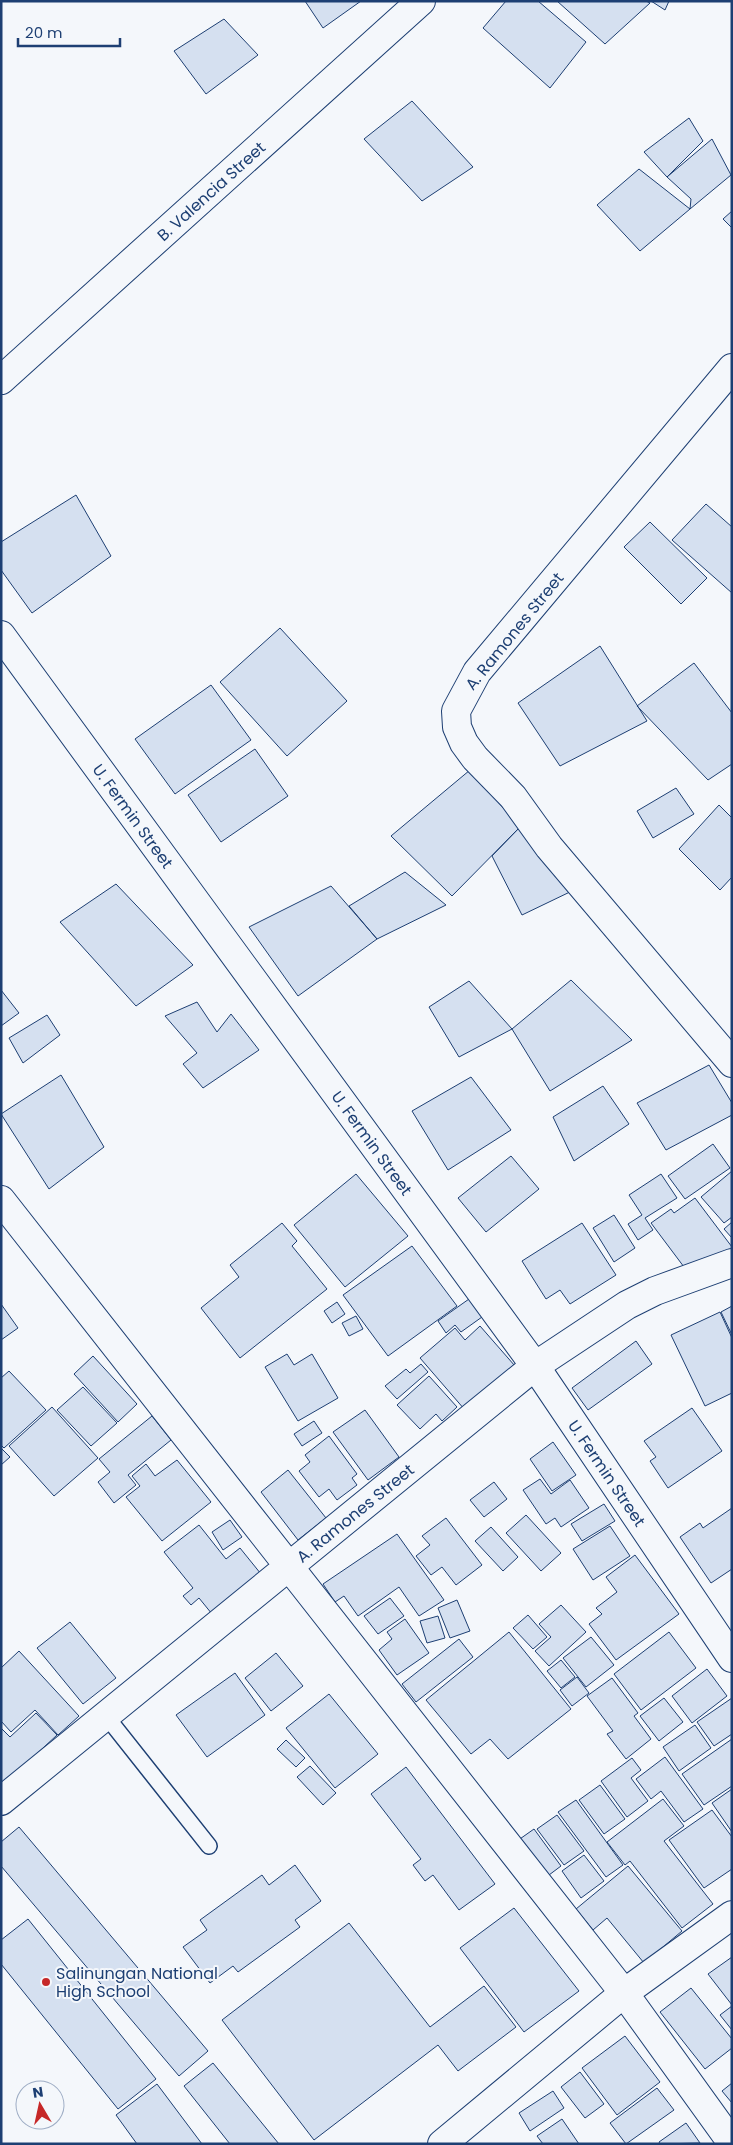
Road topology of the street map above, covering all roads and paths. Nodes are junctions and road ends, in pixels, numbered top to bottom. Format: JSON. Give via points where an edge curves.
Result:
{"nodes":[{"id":1,"x":421,"y":1,"type":"edge"},
{"id":2,"x":732,"y":368,"type":"edge"},
{"id":3,"x":1,"y":380,"type":"edge"},
{"id":4,"x":1,"y":635,"type":"edge"},
{"id":5,"x":732,"y":1063,"type":"edge"},
{"id":6,"x":1,"y":1200,"type":"edge"},
{"id":7,"x":732,"y":1263,"type":"edge"},
{"id":8,"x":535,"y":1366,"type":"junction"},
{"id":9,"x":289,"y":1567,"type":"junction"},
{"id":10,"x":732,"y":1658,"type":"edge"},
{"id":11,"x":106,"y":1716,"type":"junction"},
{"id":12,"x":1,"y":1801,"type":"edge"},
{"id":13,"x":208,"y":1846,"type":"dead end"},
{"id":14,"x":732,"y":1915,"type":"edge"},
{"id":15,"x":624,"y":1993,"type":"junction"},
{"id":16,"x":732,"y":2143,"type":"edge"},
{"id":17,"x":442,"y":2144,"type":"edge"}],
"edges":[{"from":1,"to":3,"type":"street","name":"B. Valencia Street"},
{"from":2,"to":5,"type":"street","name":"A. Ramones Street","via":[[477,672],[463,695],[456,719],[464,743],[475,758],[513,797],[549,848]]},
{"from":4,"to":8,"type":"street","name":"U. Fermin Street"},
{"from":6,"to":9,"type":"street"},
{"from":7,"to":8,"type":"street","name":"A. Ramones Street","via":[[655,1291],[627,1305]]},
{"from":8,"to":9,"type":"street","name":"A. Ramones Street"},
{"from":8,"to":10,"type":"street","name":"U. Fermin Street"},
{"from":9,"to":11,"type":"street","name":"A. Ramones Street"},
{"from":9,"to":15,"type":"street"},
{"from":11,"to":12,"type":"street","name":"A. Ramones Street"},
{"from":11,"to":13,"type":"lane"},
{"from":14,"to":15,"type":"street"},
{"from":15,"to":16,"type":"street"},
{"from":15,"to":17,"type":"street"}]}
